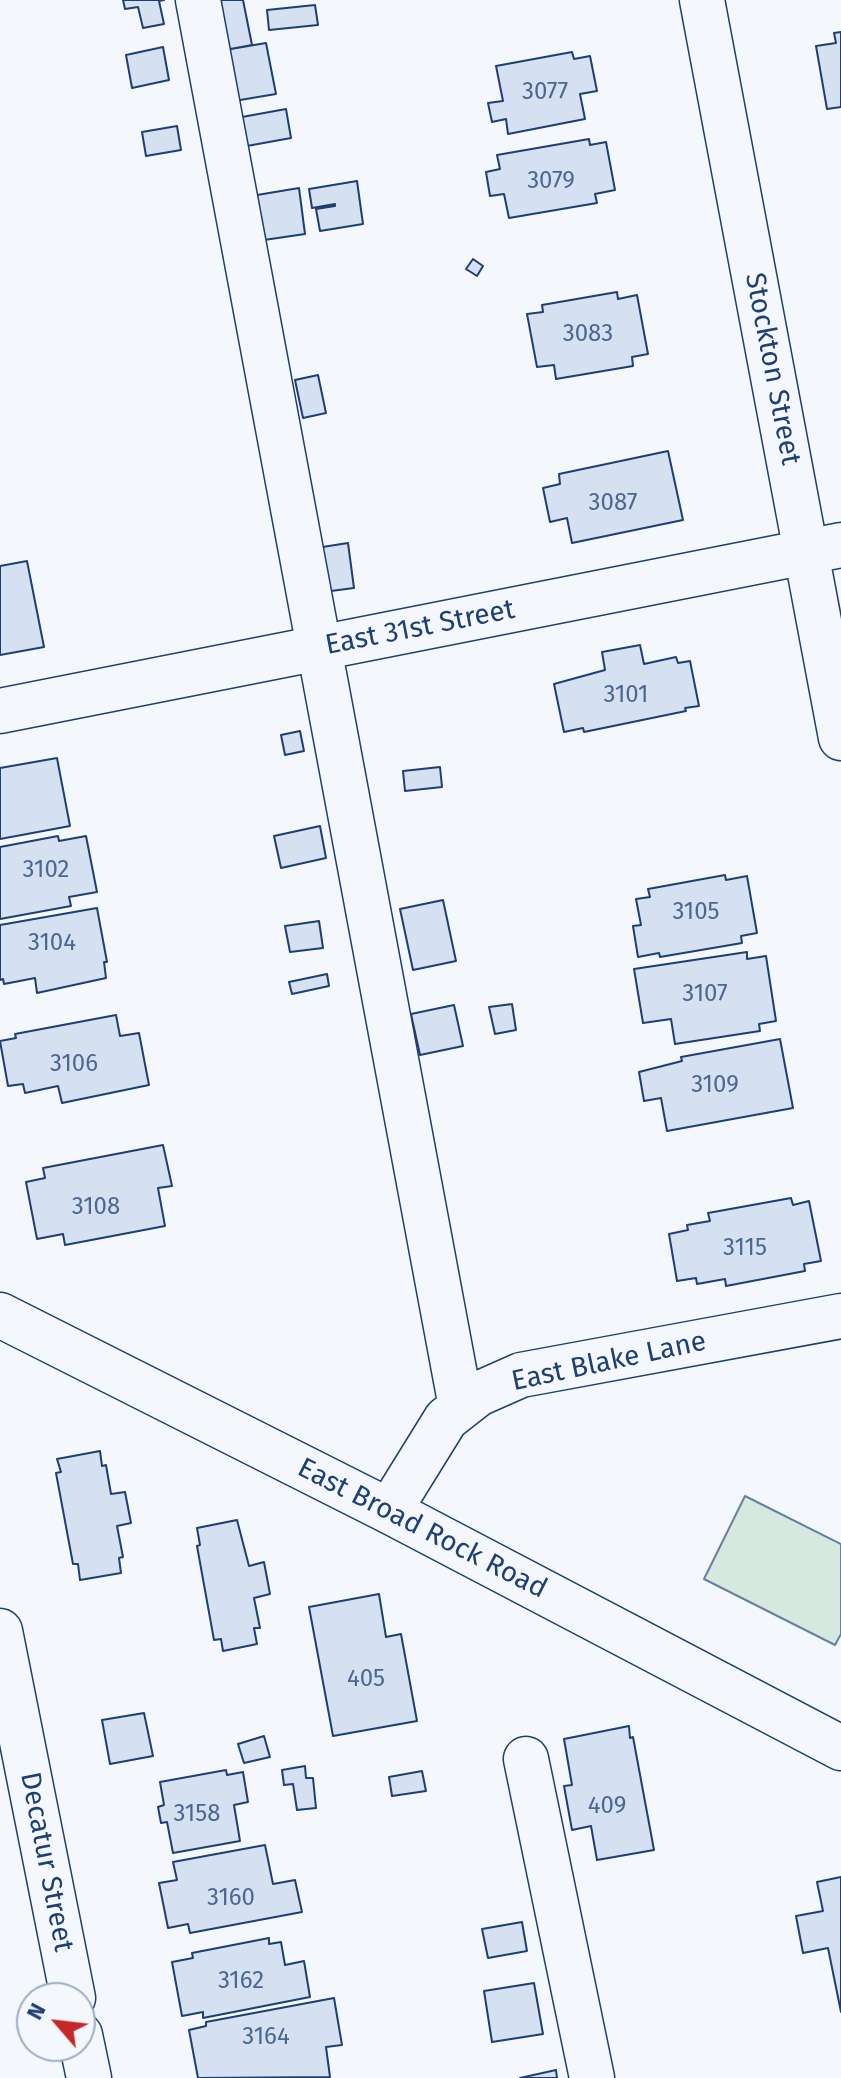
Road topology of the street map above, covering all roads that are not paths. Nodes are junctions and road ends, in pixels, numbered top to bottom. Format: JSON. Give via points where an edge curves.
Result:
{"nodes":[{"id":1,"x":198,"y":0,"type":"edge"},
{"id":2,"x":702,"y":0,"type":"edge"},
{"id":3,"x":824,"y":548,"type":"edge"},
{"id":4,"x":320,"y":648,"type":"junction"},
{"id":5,"x":0,"y":711,"type":"edge"},
{"id":6,"x":841,"y":738,"type":"edge"},
{"id":7,"x":0,"y":1315,"type":"edge"},
{"id":8,"x":841,"y":1316,"type":"edge"},
{"id":9,"x":461,"y":1407,"type":"junction"},
{"id":10,"x":389,"y":1511,"type":"junction"},
{"id":11,"x":0,"y":1631,"type":"edge"},
{"id":12,"x":841,"y":1748,"type":"edge"},
{"id":13,"x":526,"y":1759,"type":"dead end"},
{"id":14,"x":70,"y":1982,"type":"edge"},
{"id":15,"x":592,"y":2078,"type":"edge"}],
"edges":[{"from":1,"to":4,"type":"street"},
{"from":2,"to":3,"type":"street","name":"Stockton Street"},
{"from":3,"to":4,"type":"street","name":"East 31st Street"},
{"from":3,"to":6,"type":"street","name":"Stockton Street"},
{"from":4,"to":5,"type":"street","name":"East 31st Street"},
{"from":4,"to":9,"type":"street"},
{"from":7,"to":10,"type":"street","name":"East Broad Rock Road"},
{"from":8,"to":9,"type":"street","name":"East Blake Lane","via":[[521,1375]]},
{"from":9,"to":10,"type":"street","name":"East Blake Lane","via":[[446,1419]]},
{"from":10,"to":12,"type":"street","name":"East Broad Rock Road"},
{"from":11,"to":14,"type":"street","name":"Decatur Street"},
{"from":13,"to":15,"type":"street"}]}
